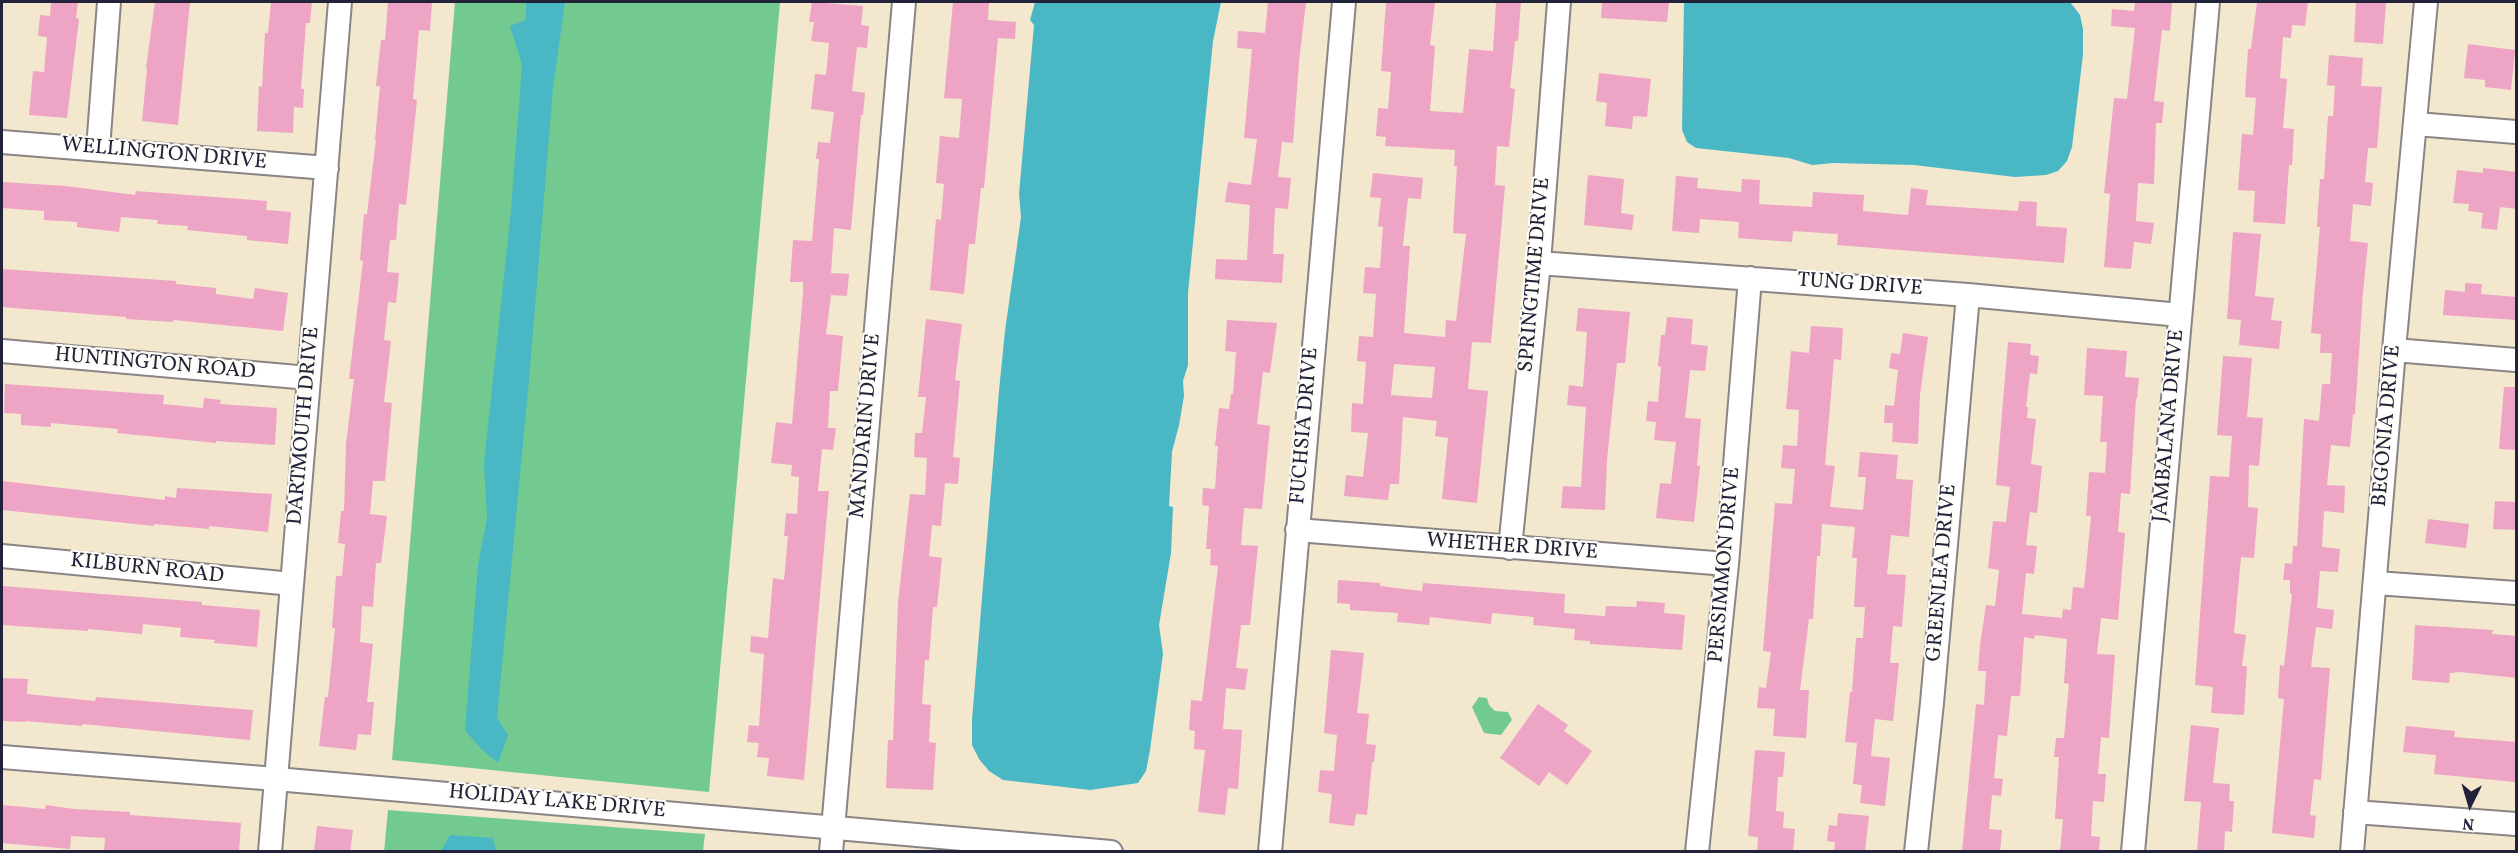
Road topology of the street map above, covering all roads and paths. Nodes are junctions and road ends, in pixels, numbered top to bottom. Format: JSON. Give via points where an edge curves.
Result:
{"nodes":[{"id":1,"x":109,"y":2,"type":"edge"},
{"id":2,"x":340,"y":2,"type":"edge"},
{"id":3,"x":904,"y":2,"type":"edge"},
{"id":4,"x":1344,"y":2,"type":"edge"},
{"id":5,"x":1559,"y":2,"type":"edge"},
{"id":6,"x":2208,"y":2,"type":"edge"},
{"id":7,"x":2426,"y":2,"type":"edge"},
{"id":8,"x":2416,"y":124,"type":"junction"},
{"id":9,"x":2517,"y":132,"type":"edge"},
{"id":10,"x":2,"y":142,"type":"edge"},
{"id":11,"x":98,"y":149,"type":"junction"},
{"id":12,"x":327,"y":168,"type":"junction"},
{"id":13,"x":1539,"y":263,"type":"junction"},
{"id":14,"x":1750,"y":278,"type":"junction"},
{"id":15,"x":1968,"y":295,"type":"junction"},
{"id":16,"x":2180,"y":315,"type":"junction"},
{"id":17,"x":2394,"y":350,"type":"junction"},
{"id":18,"x":2,"y":351,"type":"edge"},
{"id":19,"x":2517,"y":360,"type":"edge"},
{"id":20,"x":309,"y":378,"type":"junction"},
{"id":21,"x":1297,"y":530,"type":"junction"},
{"id":22,"x":1510,"y":548,"type":"junction"},
{"id":23,"x":2,"y":556,"type":"edge"},
{"id":24,"x":1727,"y":564,"type":"junction"},
{"id":25,"x":2376,"y":583,"type":"junction"},
{"id":26,"x":292,"y":584,"type":"junction"},
{"id":27,"x":2517,"y":593,"type":"edge"},
{"id":28,"x":2,"y":757,"type":"edge"},
{"id":29,"x":276,"y":778,"type":"junction"},
{"id":30,"x":2355,"y":812,"type":"junction"},
{"id":31,"x":2517,"y":824,"type":"edge"},
{"id":32,"x":833,"y":827,"type":"junction"},
{"id":33,"x":1052,"y":849,"type":"edge"},
{"id":34,"x":270,"y":852,"type":"edge"},
{"id":35,"x":831,"y":852,"type":"edge"},
{"id":36,"x":1112,"y":852,"type":"edge"},
{"id":37,"x":1270,"y":852,"type":"edge"},
{"id":38,"x":1697,"y":852,"type":"edge"},
{"id":39,"x":1916,"y":852,"type":"edge"},
{"id":40,"x":2133,"y":852,"type":"edge"},
{"id":41,"x":2352,"y":852,"type":"edge"}],
"edges":[{"from":1,"to":11,"type":"street"},
{"from":2,"to":12,"type":"street","name":"DARTMOUTH DRIVE"},
{"from":3,"to":32,"type":"street","name":"MANDARIN DRIVE"},
{"from":4,"to":21,"type":"street","name":"FUCHSIA DRIVE"},
{"from":5,"to":13,"type":"street","name":"SPRINGTIME DRIVE"},
{"from":6,"to":16,"type":"street","name":"JAMBALANA DRIVE"},
{"from":7,"to":8,"type":"street","name":"BEGONIA DRIVE"},
{"from":8,"to":9,"type":"street"},
{"from":8,"to":17,"type":"street","name":"BEGONIA DRIVE"},
{"from":10,"to":11,"type":"street","name":"WELLINGTON DRIVE"},
{"from":11,"to":12,"type":"street","name":"WELLINGTON DRIVE"},
{"from":12,"to":20,"type":"street","name":"DARTMOUTH DRIVE"},
{"from":13,"to":14,"type":"street","name":"TUNG DRIVE"},
{"from":13,"to":22,"type":"street","name":"SPRINGTIME DRIVE"},
{"from":14,"to":15,"type":"street","name":"TUNG DRIVE"},
{"from":14,"to":24,"type":"street","name":"PERSIMMON DRIVE"},
{"from":15,"to":16,"type":"street","name":"TUNG DRIVE"},
{"from":15,"to":39,"type":"street","name":"GREENLEA DRIVE"},
{"from":16,"to":40,"type":"street","name":"JAMBALANA DRIVE"},
{"from":17,"to":19,"type":"street"},
{"from":17,"to":25,"type":"street","name":"BEGONIA DRIVE"},
{"from":18,"to":20,"type":"street","name":"HUNTINGTON ROAD"},
{"from":20,"to":26,"type":"street","name":"DARTMOUTH DRIVE"},
{"from":21,"to":22,"type":"street","name":"WHETHER DRIVE"},
{"from":21,"to":37,"type":"street","name":"FUCHSIA DRIVE"},
{"from":22,"to":24,"type":"street","name":"WHETHER DRIVE"},
{"from":23,"to":26,"type":"street","name":"KILBURN ROAD"},
{"from":24,"to":38,"type":"street","name":"PERSIMMON DRIVE"},
{"from":25,"to":27,"type":"street"},
{"from":25,"to":30,"type":"street","name":"BEGONIA DRIVE"},
{"from":26,"to":29,"type":"street","name":"DARTMOUTH DRIVE"},
{"from":28,"to":29,"type":"street","name":"HOLIDAY LAKE DRIVE"},
{"from":29,"to":32,"type":"street","name":"HOLIDAY LAKE DRIVE"},
{"from":29,"to":34,"type":"street","name":"DARTMOUTH DRIVE"},
{"from":30,"to":31,"type":"street"},
{"from":30,"to":41,"type":"street","name":"BEGONIA DRIVE"},
{"from":32,"to":33,"type":"street","name":"HOLIDAY LAKE DRIVE"},
{"from":32,"to":35,"type":"street","name":"MANDARIN DRIVE"},
{"from":33,"to":36,"type":"street","name":"HOLIDAY LAKE DRIVE"}]}
